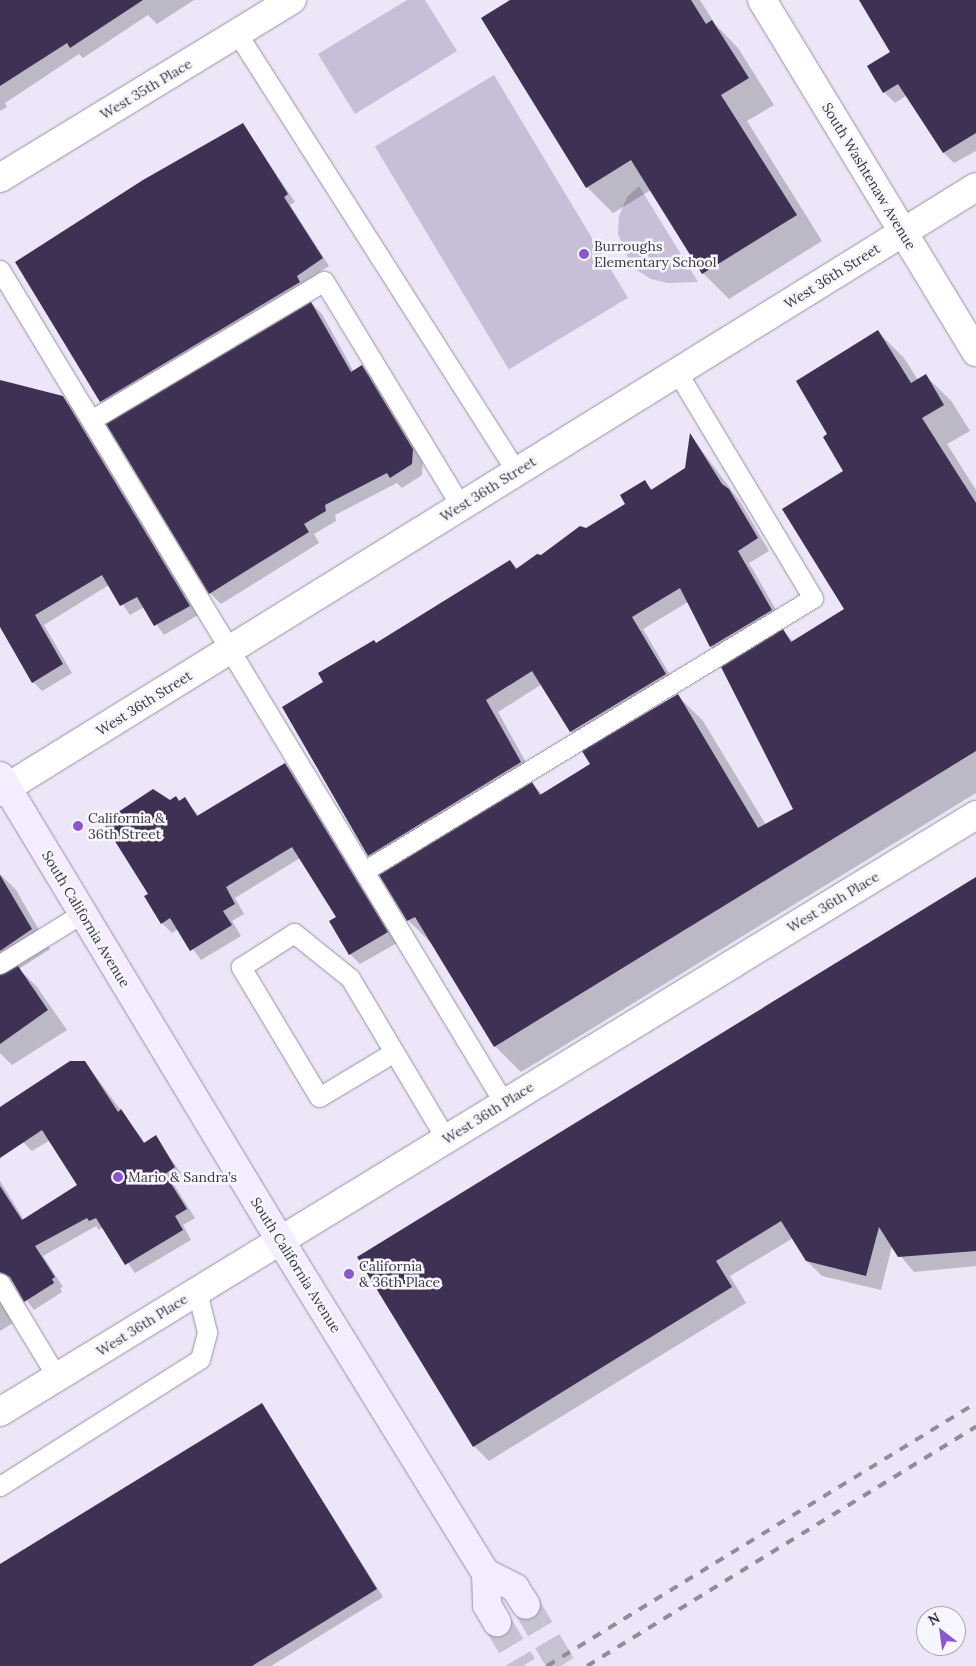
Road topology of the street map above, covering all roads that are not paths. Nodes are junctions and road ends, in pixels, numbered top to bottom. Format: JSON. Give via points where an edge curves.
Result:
{"nodes":[{"id":1,"x":292,"y":0,"type":"edge"},
{"id":2,"x":762,"y":0,"type":"edge"},
{"id":3,"x":237,"y":33,"type":"junction"},
{"id":4,"x":0,"y":178,"type":"edge"},
{"id":5,"x":976,"y":187,"type":"edge"},
{"id":6,"x":903,"y":232,"type":"junction"},
{"id":7,"x":0,"y":270,"type":"edge"},
{"id":8,"x":976,"y":352,"type":"edge"},
{"id":9,"x":677,"y":372,"type":"junction"},
{"id":10,"x":91,"y":420,"type":"junction"},
{"id":11,"x":516,"y":471,"type":"junction"},
{"id":12,"x":461,"y":506,"type":"junction"},
{"id":13,"x":229,"y":649,"type":"junction"},
{"id":14,"x":2,"y":785,"type":"edge"},
{"id":15,"x":976,"y":815,"type":"edge"},
{"id":16,"x":364,"y":871,"type":"junction"},
{"id":17,"x":83,"y":913,"type":"junction"},
{"id":18,"x":0,"y":964,"type":"edge"},
{"id":19,"x":394,"y":1052,"type":"junction"},
{"id":20,"x":504,"y":1103,"type":"junction"},
{"id":21,"x":446,"y":1139,"type":"junction"},
{"id":22,"x":280,"y":1240,"type":"junction"},
{"id":23,"x":0,"y":1283,"type":"edge"},
{"id":24,"x":197,"y":1291,"type":"junction"},
{"id":25,"x":57,"y":1377,"type":"junction"},
{"id":26,"x":0,"y":1412,"type":"edge"},
{"id":27,"x":0,"y":1486,"type":"edge"},
{"id":28,"x":486,"y":1573,"type":"junction"},
{"id":29,"x":526,"y":1605,"type":"tunnel mouth"},
{"id":30,"x":497,"y":1622,"type":"tunnel mouth"}],
"edges":[{"from":1,"to":3,"type":"street","name":"West 35th Place"},
{"from":2,"to":6,"type":"street","name":"South Washtenaw Avenue"},
{"from":3,"to":4,"type":"street","name":"West 35th Place"},
{"from":3,"to":11,"type":"lane"},
{"from":5,"to":6,"type":"street","name":"West 36th Street"},
{"from":6,"to":8,"type":"street","name":"South Washtenaw Avenue"},
{"from":6,"to":9,"type":"street","name":"West 36th Street"},
{"from":7,"to":10,"type":"lane"},
{"from":9,"to":11,"type":"street","name":"West 36th Street"},
{"from":9,"to":16,"type":"lane","via":[[813,598]]},
{"from":10,"to":12,"type":"lane","via":[[324,281]]},
{"from":10,"to":13,"type":"lane"},
{"from":11,"to":12,"type":"street","name":"West 36th Street"},
{"from":12,"to":13,"type":"street","name":"West 36th Street"},
{"from":13,"to":14,"type":"street","name":"West 36th Street"},
{"from":13,"to":16,"type":"lane"},
{"from":14,"to":17,"type":"main road","name":"South California Avenue"},
{"from":15,"to":20,"type":"street","name":"West 36th Place"},
{"from":16,"to":20,"type":"lane"},
{"from":17,"to":18,"type":"lane"},
{"from":17,"to":22,"type":"main road","name":"South California Avenue"},
{"from":19,"to":19,"type":"lane","via":[[350,978],[294,933],[240,967],[319,1097]]},
{"from":19,"to":21,"type":"lane"},
{"from":20,"to":21,"type":"street","name":"West 36th Place"},
{"from":21,"to":22,"type":"street","name":"West 36th Place"},
{"from":22,"to":24,"type":"street","name":"West 36th Place"},
{"from":22,"to":28,"type":"main road","name":"South California Avenue"},
{"from":23,"to":25,"type":"lane"},
{"from":24,"to":25,"type":"street","name":"West 36th Place"},
{"from":24,"to":27,"type":"lane","via":[[207,1332],[200,1359]]},
{"from":25,"to":26,"type":"street","name":"West 36th Place"},
{"from":28,"to":29,"type":"main road","via":[[515,1588]]},
{"from":28,"to":30,"type":"main road","name":"South California Avenue","via":[[487,1605]]}]}
